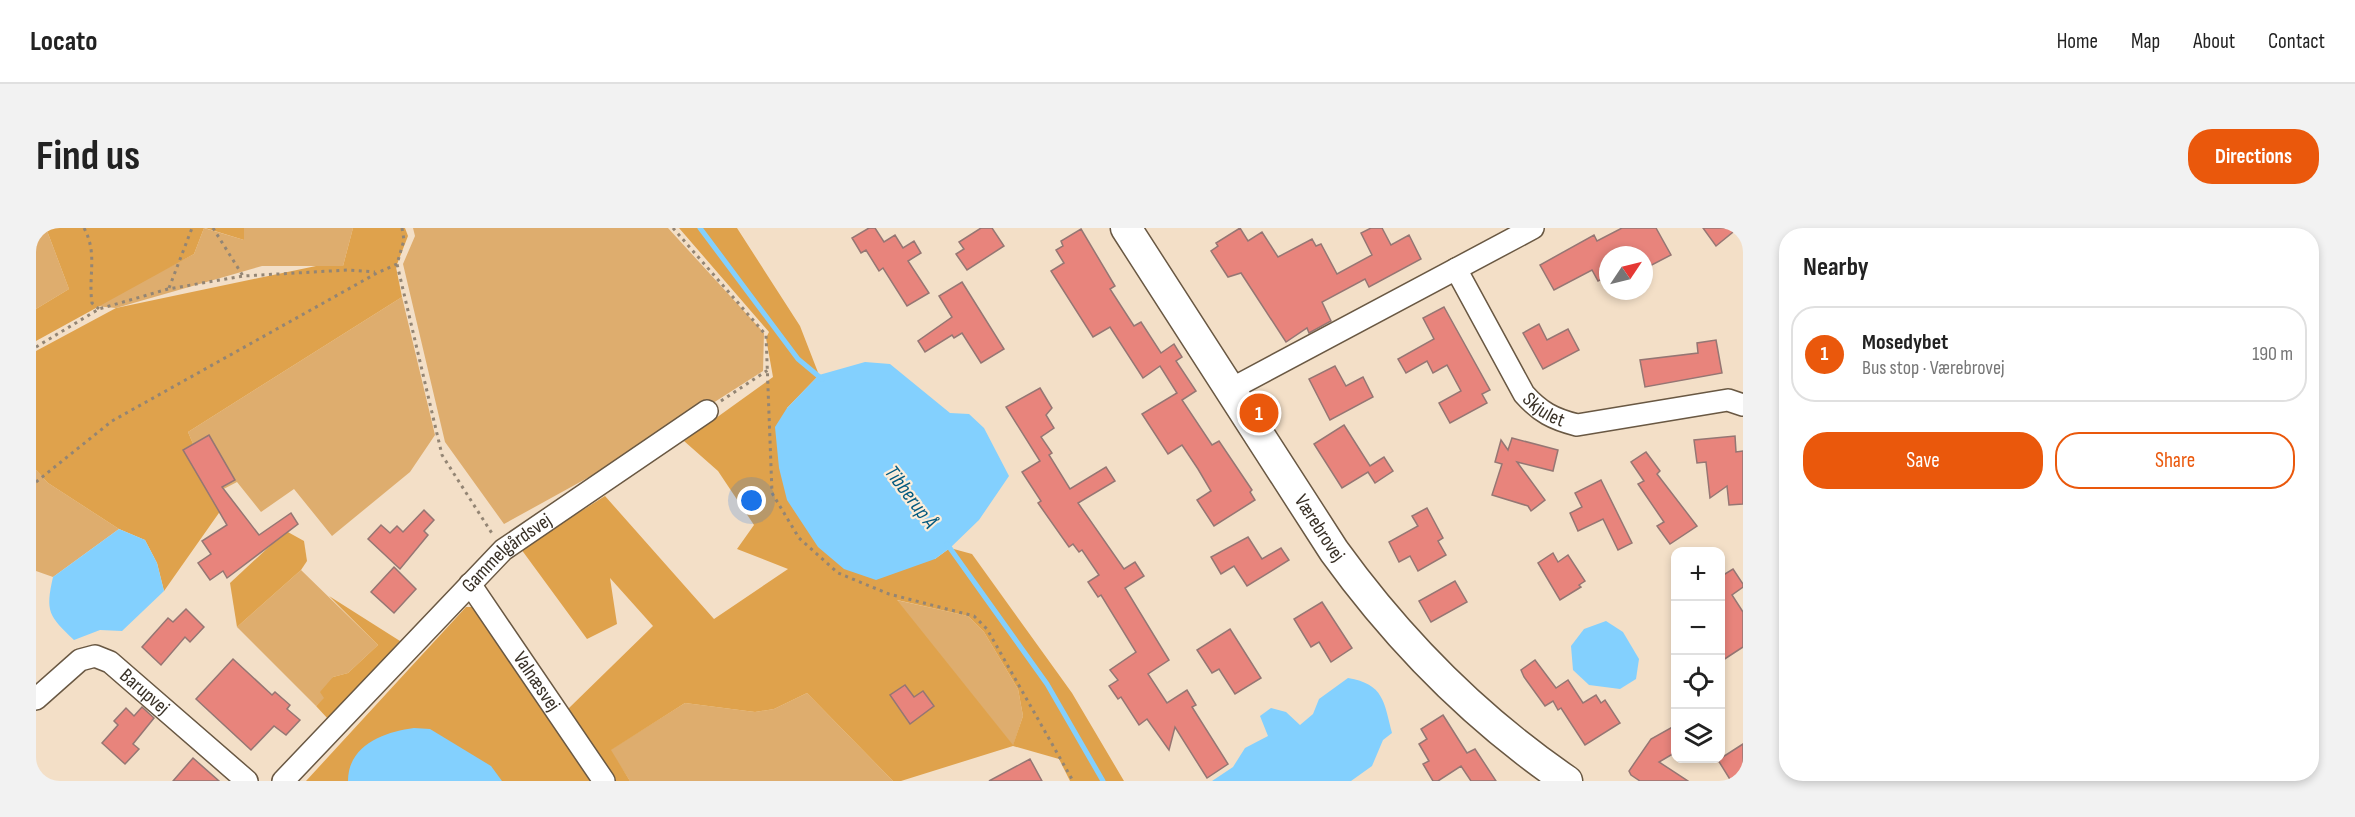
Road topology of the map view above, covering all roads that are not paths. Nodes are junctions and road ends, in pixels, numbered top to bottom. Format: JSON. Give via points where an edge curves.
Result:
{"nodes":[{"id":1,"x":1126,"y":228,"type":"edge"},
{"id":2,"x":1533,"y":228,"type":"edge"},
{"id":3,"x":1456,"y":268,"type":"junction"},
{"id":4,"x":1231,"y":389,"type":"junction"},
{"id":5,"x":1743,"y":405,"type":"edge"},
{"id":6,"x":707,"y":411,"type":"road end"},
{"id":7,"x":470,"y":584,"type":"junction"},
{"id":8,"x":36,"y":699,"type":"edge"},
{"id":9,"x":248,"y":781,"type":"edge"},
{"id":10,"x":283,"y":781,"type":"edge"},
{"id":11,"x":604,"y":781,"type":"edge"},
{"id":12,"x":1567,"y":781,"type":"edge"}],
"edges":[{"from":1,"to":4,"type":"street","name":"Værebrovej"},
{"from":2,"to":3,"type":"street"},
{"from":3,"to":4,"type":"street"},
{"from":3,"to":5,"type":"street","name":"Skjulet","via":[[1524,394],[1538,410],[1554,419],[1577,425],[1728,400]]},
{"from":4,"to":12,"type":"street","name":"Værebrovej","via":[[1334,551],[1400,636],[1498,730]]},
{"from":6,"to":7,"type":"street","name":"Gammelgårdsvej","via":[[503,550]]},
{"from":7,"to":10,"type":"street","name":"Gammelgårdsvej"},
{"from":7,"to":11,"type":"street","name":"Valnæsvej"},
{"from":8,"to":9,"type":"street","name":"Barupvej","via":[[80,660],[95,656],[110,662]]}]}
